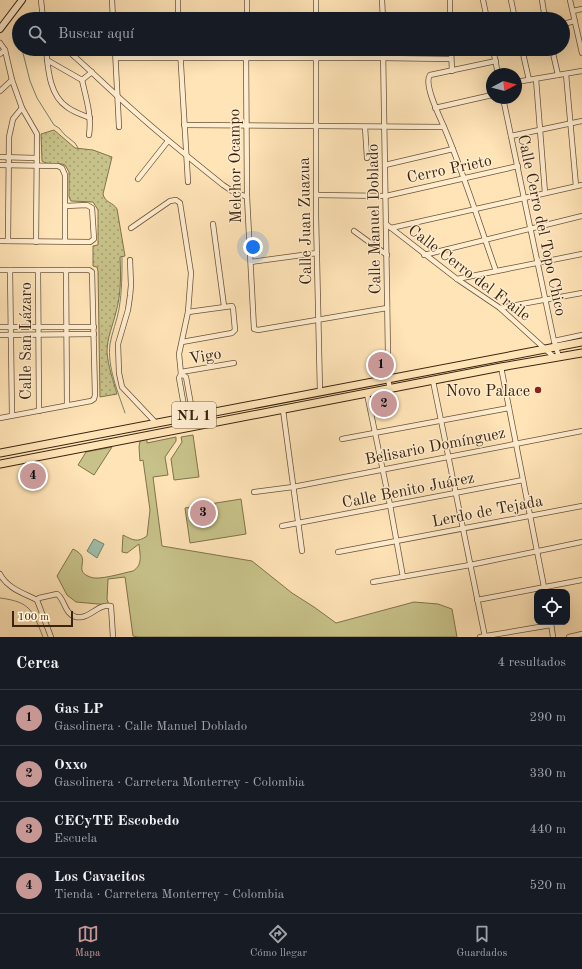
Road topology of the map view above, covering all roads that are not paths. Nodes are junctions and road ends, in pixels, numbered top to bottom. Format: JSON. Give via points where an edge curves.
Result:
{"nodes":[{"id":1,"x":22,"y":0,"type":"edge"},
{"id":2,"x":41,"y":0,"type":"edge"},
{"id":3,"x":112,"y":0,"type":"edge"},
{"id":4,"x":178,"y":0,"type":"edge"},
{"id":5,"x":247,"y":0,"type":"edge"},
{"id":6,"x":316,"y":0,"type":"edge"},
{"id":7,"x":382,"y":0,"type":"edge"},
{"id":8,"x":450,"y":0,"type":"edge"},
{"id":9,"x":483,"y":0,"type":"edge"},
{"id":10,"x":511,"y":0,"type":"edge"},
{"id":11,"x":542,"y":0,"type":"edge"},
{"id":12,"x":570,"y":0,"type":"edge"},
{"id":13,"x":582,"y":9,"type":"edge"},
{"id":14,"x":573,"y":11,"type":"junction"},
{"id":15,"x":14,"y":12,"type":"edge"},
{"id":16,"x":42,"y":12,"type":"edge"},
{"id":17,"x":113,"y":12,"type":"edge"},
{"id":18,"x":178,"y":12,"type":"edge"},
{"id":19,"x":247,"y":12,"type":"edge"},
{"id":20,"x":316,"y":12,"type":"edge"},
{"id":21,"x":383,"y":12,"type":"edge"},
{"id":22,"x":450,"y":12,"type":"edge"},
{"id":23,"x":486,"y":12,"type":"edge"},
{"id":24,"x":514,"y":12,"type":"edge"},
{"id":25,"x":544,"y":12,"type":"edge"},
{"id":26,"x":12,"y":15,"type":"edge"},
{"id":27,"x":575,"y":21,"type":"junction"},
{"id":28,"x":570,"y":22,"type":"edge"},
{"id":29,"x":0,"y":29,"type":"edge"},
{"id":30,"x":0,"y":43,"type":"edge"},
{"id":31,"x":5,"y":50,"type":"junction"},
{"id":32,"x":582,"y":53,"type":"edge"},
{"id":33,"x":0,"y":54,"type":"edge"},
{"id":34,"x":47,"y":56,"type":"edge"},
{"id":35,"x":74,"y":56,"type":"edge"},
{"id":36,"x":495,"y":56,"type":"edge"},
{"id":37,"x":524,"y":56,"type":"edge"},
{"id":38,"x":554,"y":56,"type":"edge"},
{"id":39,"x":180,"y":57,"type":"junction"},
{"id":40,"x":116,"y":58,"type":"joint"},
{"id":41,"x":246,"y":58,"type":"junction"},
{"id":42,"x":316,"y":58,"type":"junction"},
{"id":43,"x":383,"y":58,"type":"junction"},
{"id":44,"x":451,"y":59,"type":"joint"},
{"id":45,"x":47,"y":60,"type":"junction"},
{"id":46,"x":496,"y":61,"type":"junction"},
{"id":47,"x":497,"y":68,"type":"edge"},
{"id":48,"x":452,"y":71,"type":"junction"},
{"id":49,"x":582,"y":71,"type":"edge"},
{"id":50,"x":92,"y":72,"type":"junction"},
{"id":51,"x":566,"y":74,"type":"junction"},
{"id":52,"x":558,"y":75,"type":"junction"},
{"id":53,"x":536,"y":79,"type":"junction"},
{"id":54,"x":12,"y":80,"type":"junction"},
{"id":55,"x":82,"y":80,"type":"junction"},
{"id":56,"x":529,"y":80,"type":"junction"},
{"id":57,"x":522,"y":81,"type":"edge"},
{"id":58,"x":0,"y":91,"type":"edge"},
{"id":59,"x":486,"y":95,"type":"edge"},
{"id":60,"x":117,"y":97,"type":"junction"},
{"id":61,"x":504,"y":104,"type":"edge"},
{"id":62,"x":22,"y":108,"type":"junction"},
{"id":63,"x":435,"y":108,"type":"junction"},
{"id":64,"x":90,"y":118,"type":"junction"},
{"id":65,"x":582,"y":121,"type":"edge"},
{"id":66,"x":571,"y":124,"type":"junction"},
{"id":67,"x":184,"y":126,"type":"junction"},
{"id":68,"x":246,"y":126,"type":"junction"},
{"id":69,"x":119,"y":127,"type":"dead end"},
{"id":70,"x":316,"y":127,"type":"junction"},
{"id":71,"x":365,"y":127,"type":"junction"},
{"id":72,"x":385,"y":127,"type":"junction"},
{"id":73,"x":444,"y":127,"type":"junction"},
{"id":74,"x":540,"y":130,"type":"junction"},
{"id":75,"x":89,"y":135,"type":"dead end"},
{"id":76,"x":511,"y":136,"type":"junction"},
{"id":77,"x":168,"y":141,"type":"junction"},
{"id":78,"x":453,"y":149,"type":"junction"},
{"id":79,"x":186,"y":155,"type":"junction"},
{"id":80,"x":0,"y":157,"type":"edge"},
{"id":81,"x":8,"y":157,"type":"junction"},
{"id":82,"x":36,"y":158,"type":"junction"},
{"id":83,"x":366,"y":158,"type":"dead end"},
{"id":84,"x":0,"y":165,"type":"edge"},
{"id":85,"x":8,"y":165,"type":"junction"},
{"id":86,"x":385,"y":165,"type":"junction"},
{"id":87,"x":36,"y":166,"type":"junction"},
{"id":88,"x":518,"y":166,"type":"junction"},
{"id":89,"x":138,"y":179,"type":"dead end"},
{"id":90,"x":464,"y":179,"type":"junction"},
{"id":91,"x":188,"y":182,"type":"dead end"},
{"id":92,"x":582,"y":185,"type":"edge"},
{"id":93,"x":576,"y":186,"type":"junction"},
{"id":94,"x":545,"y":192,"type":"junction"},
{"id":95,"x":316,"y":195,"type":"junction"},
{"id":96,"x":386,"y":196,"type":"junction"},
{"id":97,"x":247,"y":197,"type":"junction"},
{"id":98,"x":524,"y":197,"type":"junction"},
{"id":99,"x":65,"y":206,"type":"junction"},
{"id":100,"x":474,"y":209,"type":"junction"},
{"id":101,"x":582,"y":216,"type":"edge"},
{"id":102,"x":213,"y":224,"type":"dead end"},
{"id":103,"x":386,"y":224,"type":"junction"},
{"id":104,"x":131,"y":228,"type":"dead end"},
{"id":105,"x":391,"y":228,"type":"junction"},
{"id":106,"x":530,"y":228,"type":"junction"},
{"id":107,"x":354,"y":231,"type":"dead end"},
{"id":108,"x":485,"y":239,"type":"junction"},
{"id":109,"x":0,"y":241,"type":"edge"},
{"id":110,"x":8,"y":241,"type":"junction"},
{"id":111,"x":65,"y":241,"type":"junction"},
{"id":112,"x":36,"y":242,"type":"junction"},
{"id":113,"x":317,"y":253,"type":"junction"},
{"id":114,"x":582,"y":254,"type":"edge"},
{"id":115,"x":424,"y":255,"type":"junction"},
{"id":116,"x":386,"y":256,"type":"junction"},
{"id":117,"x":130,"y":260,"type":"dead end"},
{"id":118,"x":251,"y":262,"type":"junction"},
{"id":119,"x":538,"y":262,"type":"junction"},
{"id":120,"x":0,"y":270,"type":"edge"},
{"id":121,"x":10,"y":270,"type":"junction"},
{"id":122,"x":38,"y":270,"type":"junction"},
{"id":123,"x":66,"y":270,"type":"junction"},
{"id":124,"x":496,"y":271,"type":"junction"},
{"id":125,"x":456,"y":279,"type":"junction"},
{"id":126,"x":582,"y":293,"type":"edge"},
{"id":127,"x":545,"y":300,"type":"junction"},
{"id":128,"x":224,"y":306,"type":"junction"},
{"id":129,"x":387,"y":308,"type":"junction"},
{"id":130,"x":500,"y":308,"type":"junction"},
{"id":131,"x":188,"y":312,"type":"junction"},
{"id":132,"x":319,"y":319,"type":"junction"},
{"id":133,"x":10,"y":326,"type":"junction"},
{"id":134,"x":38,"y":326,"type":"junction"},
{"id":135,"x":94,"y":326,"type":"junction"},
{"id":136,"x":0,"y":327,"type":"edge"},
{"id":137,"x":66,"y":327,"type":"junction"},
{"id":138,"x":38,"y":334,"type":"junction"},
{"id":139,"x":66,"y":334,"type":"junction"},
{"id":140,"x":94,"y":334,"type":"junction"},
{"id":141,"x":0,"y":335,"type":"edge"},
{"id":142,"x":10,"y":335,"type":"junction"},
{"id":143,"x":582,"y":335,"type":"edge"},
{"id":144,"x":182,"y":342,"type":"junction"},
{"id":145,"x":582,"y":342,"type":"edge"},
{"id":146,"x":555,"y":344,"type":"junction"},
{"id":147,"x":545,"y":349,"type":"junction"},
{"id":148,"x":582,"y":353,"type":"edge"},
{"id":149,"x":557,"y":358,"type":"junction"},
{"id":150,"x":234,"y":363,"type":"dead end"},
{"id":151,"x":501,"y":367,"type":"junction"},
{"id":152,"x":181,"y":373,"type":"junction"},
{"id":153,"x":388,"y":379,"type":"junction"},
{"id":154,"x":433,"y":381,"type":"junction"},
{"id":155,"x":188,"y":386,"type":"junction"},
{"id":156,"x":180,"y":388,"type":"junction"},
{"id":157,"x":390,"y":389,"type":"junction"},
{"id":158,"x":320,"y":392,"type":"junction"},
{"id":159,"x":368,"y":394,"type":"junction"},
{"id":160,"x":67,"y":405,"type":"junction"},
{"id":161,"x":509,"y":408,"type":"junction"},
{"id":162,"x":283,"y":410,"type":"junction"},
{"id":163,"x":39,"y":411,"type":"junction"},
{"id":164,"x":12,"y":415,"type":"junction"},
{"id":165,"x":189,"y":416,"type":"junction"},
{"id":166,"x":0,"y":418,"type":"edge"},
{"id":167,"x":442,"y":421,"type":"junction"},
{"id":168,"x":156,"y":422,"type":"junction"},
{"id":169,"x":582,"y":431,"type":"edge"},
{"id":170,"x":375,"y":433,"type":"junction"},
{"id":171,"x":342,"y":439,"type":"dead end"},
{"id":172,"x":516,"y":443,"type":"junction"},
{"id":173,"x":0,"y":453,"type":"edge"},
{"id":174,"x":449,"y":456,"type":"junction"},
{"id":175,"x":0,"y":464,"type":"edge"},
{"id":176,"x":383,"y":469,"type":"junction"},
{"id":177,"x":523,"y":480,"type":"junction"},
{"id":178,"x":293,"y":486,"type":"junction"},
{"id":179,"x":254,"y":492,"type":"dead end"},
{"id":180,"x":456,"y":492,"type":"junction"},
{"id":181,"x":390,"y":505,"type":"junction"},
{"id":182,"x":582,"y":506,"type":"edge"},
{"id":183,"x":531,"y":515,"type":"junction"},
{"id":184,"x":298,"y":523,"type":"junction"},
{"id":185,"x":282,"y":526,"type":"dead end"},
{"id":186,"x":463,"y":528,"type":"junction"},
{"id":187,"x":397,"y":540,"type":"junction"},
{"id":188,"x":582,"y":542,"type":"edge"},
{"id":189,"x":302,"y":551,"type":"dead end"},
{"id":190,"x":537,"y":551,"type":"junction"},
{"id":191,"x":338,"y":552,"type":"dead end"},
{"id":192,"x":470,"y":565,"type":"junction"},
{"id":193,"x":0,"y":574,"type":"edge"},
{"id":194,"x":404,"y":577,"type":"junction"},
{"id":195,"x":582,"y":580,"type":"edge"},
{"id":196,"x":373,"y":582,"type":"dead end"},
{"id":197,"x":544,"y":589,"type":"edge"},
{"id":198,"x":548,"y":589,"type":"edge"},
{"id":199,"x":534,"y":591,"type":"edge"},
{"id":200,"x":37,"y":600,"type":"junction"},
{"id":201,"x":477,"y":600,"type":"junction"},
{"id":202,"x":541,"y":625,"type":"edge"},
{"id":203,"x":551,"y":625,"type":"edge"},
{"id":204,"x":582,"y":634,"type":"edge"},
{"id":205,"x":51,"y":637,"type":"edge"},
{"id":206,"x":113,"y":637,"type":"edge"},
{"id":207,"x":483,"y":637,"type":"edge"},
{"id":208,"x":553,"y":637,"type":"edge"},
{"id":209,"x":569,"y":637,"type":"edge"}],
"edges":[{"from":1,"to":15,"type":"main road"},
{"from":2,"to":16,"type":"street"},
{"from":3,"to":17,"type":"street"},
{"from":4,"to":18,"type":"street"},
{"from":5,"to":19,"type":"street"},
{"from":6,"to":20,"type":"street"},
{"from":7,"to":21,"type":"street"},
{"from":8,"to":22,"type":"street"},
{"from":9,"to":23,"type":"street"},
{"from":10,"to":24,"type":"street"},
{"from":11,"to":25,"type":"street"},
{"from":12,"to":14,"type":"street"},
{"from":13,"to":14,"type":"street"},
{"from":14,"to":27,"type":"street"},
{"from":26,"to":29,"type":"main road"},
{"from":27,"to":28,"type":"street"},
{"from":27,"to":32,"type":"street"},
{"from":30,"to":31,"type":"street"},
{"from":31,"to":33,"type":"street"},
{"from":31,"to":54,"type":"street"},
{"from":34,"to":45,"type":"street"},
{"from":35,"to":50,"type":"street"},
{"from":36,"to":46,"type":"street"},
{"from":37,"to":56,"type":"street"},
{"from":38,"to":52,"type":"street"},
{"from":39,"to":40,"type":"street"},
{"from":39,"to":41,"type":"street"},
{"from":39,"to":67,"type":"street"},
{"from":40,"to":60,"type":"street"},
{"from":41,"to":42,"type":"street"},
{"from":41,"to":68,"type":"street","name":"Melchor Ocampo"},
{"from":42,"to":43,"type":"street"},
{"from":42,"to":70,"type":"street","name":"Calle Juan Zuazua"},
{"from":43,"to":44,"type":"street"},
{"from":43,"to":72,"type":"street","name":"Calle Manuel Doblado"},
{"from":44,"to":48,"type":"street"},
{"from":45,"to":55,"type":"street"},
{"from":45,"to":64,"type":"street","via":[[50,81],[57,96],[67,107]]},
{"from":46,"to":47,"type":"street"},
{"from":46,"to":48,"type":"street"},
{"from":48,"to":63,"type":"street","via":[[428,77]]},
{"from":49,"to":51,"type":"street"},
{"from":50,"to":55,"type":"street"},
{"from":50,"to":60,"type":"street"},
{"from":51,"to":52,"type":"street"},
{"from":51,"to":66,"type":"street"},
{"from":52,"to":53,"type":"street"},
{"from":53,"to":56,"type":"street"},
{"from":53,"to":74,"type":"street"},
{"from":54,"to":58,"type":"street"},
{"from":54,"to":62,"type":"street"},
{"from":55,"to":64,"type":"street"},
{"from":56,"to":57,"type":"street"},
{"from":59,"to":63,"type":"street"},
{"from":60,"to":69,"type":"street"},
{"from":60,"to":77,"type":"street"},
{"from":61,"to":76,"type":"street","name":"Calle Cerro del Topo Chico"},
{"from":62,"to":81,"type":"street","via":[[15,115],[11,125]]},
{"from":62,"to":82,"type":"street","via":[[37,134]]},
{"from":63,"to":73,"type":"street"},
{"from":64,"to":75,"type":"street"},
{"from":65,"to":66,"type":"street"},
{"from":66,"to":74,"type":"street"},
{"from":66,"to":93,"type":"street"},
{"from":67,"to":68,"type":"street"},
{"from":67,"to":79,"type":"street"},
{"from":68,"to":70,"type":"street"},
{"from":68,"to":97,"type":"street","name":"Melchor Ocampo"},
{"from":70,"to":71,"type":"street"},
{"from":70,"to":95,"type":"street","name":"Calle Juan Zuazua"},
{"from":71,"to":72,"type":"street"},
{"from":71,"to":83,"type":"street"},
{"from":72,"to":73,"type":"street"},
{"from":72,"to":86,"type":"street","name":"Calle Manuel Doblado"},
{"from":73,"to":78,"type":"street"},
{"from":74,"to":76,"type":"street"},
{"from":74,"to":94,"type":"street"},
{"from":76,"to":88,"type":"street","name":"Calle Cerro del Topo Chico"},
{"from":77,"to":79,"type":"street"},
{"from":77,"to":89,"type":"street"},
{"from":78,"to":86,"type":"street"},
{"from":78,"to":90,"type":"street"},
{"from":79,"to":91,"type":"street"},
{"from":79,"to":97,"type":"street","via":[[223,185]]},
{"from":80,"to":81,"type":"street"},
{"from":81,"to":82,"type":"street"},
{"from":81,"to":85,"type":"street"},
{"from":82,"to":87,"type":"street"},
{"from":84,"to":85,"type":"street"},
{"from":85,"to":87,"type":"street"},
{"from":85,"to":110,"type":"street"},
{"from":86,"to":96,"type":"street","name":"Calle Manuel Doblado"},
{"from":87,"to":99,"type":"street","via":[[58,166],[63,169]]},
{"from":87,"to":112,"type":"street"},
{"from":88,"to":90,"type":"street","name":"Cerro Prieto"},
{"from":88,"to":98,"type":"street","name":"Calle Cerro del Topo Chico"},
{"from":90,"to":96,"type":"street","name":"Cerro Prieto"},
{"from":90,"to":100,"type":"street"},
{"from":92,"to":93,"type":"street"},
{"from":93,"to":94,"type":"street"},
{"from":94,"to":98,"type":"street"},
{"from":95,"to":96,"type":"street","name":"Cerro Prieto"},
{"from":95,"to":113,"type":"street","name":"Calle Juan Zuazua"},
{"from":96,"to":103,"type":"street","name":"Calle Manuel Doblado"},
{"from":97,"to":118,"type":"street","name":"Melchor Ocampo"},
{"from":98,"to":100,"type":"street"},
{"from":98,"to":106,"type":"street","name":"Calle Cerro del Topo Chico"},
{"from":99,"to":111,"type":"street"},
{"from":99,"to":111,"type":"street","via":[[91,207],[94,239],[90,242]]},
{"from":100,"to":105,"type":"street"},
{"from":100,"to":108,"type":"street"},
{"from":101,"to":106,"type":"street"},
{"from":102,"to":128,"type":"street"},
{"from":103,"to":105,"type":"street","name":"Calle Cerro del Fraile"},
{"from":103,"to":116,"type":"street","name":"Calle Manuel Doblado"},
{"from":104,"to":131,"type":"street","via":[[170,201],[176,200],[180,203],[191,273]]},
{"from":105,"to":115,"type":"street","name":"Calle Cerro del Fraile"},
{"from":106,"to":108,"type":"street"},
{"from":106,"to":119,"type":"street","name":"Calle Cerro del Topo Chico"},
{"from":107,"to":116,"type":"street"},
{"from":108,"to":115,"type":"street"},
{"from":108,"to":124,"type":"street"},
{"from":109,"to":110,"type":"street"},
{"from":110,"to":112,"type":"street"},
{"from":111,"to":112,"type":"street"},
{"from":113,"to":118,"type":"street"},
{"from":113,"to":132,"type":"street","name":"Calle Juan Zuazua"},
{"from":114,"to":119,"type":"street"},
{"from":115,"to":125,"type":"street","name":"Calle Cerro del Fraile"},
{"from":116,"to":129,"type":"street","name":"Calle Manuel Doblado"},
{"from":117,"to":168,"type":"street","via":[[130,296],[118,344],[118,373],[122,387]]},
{"from":118,"to":132,"type":"street","name":"Melchor Ocampo","via":[[254,330]]},
{"from":119,"to":124,"type":"street"},
{"from":119,"to":127,"type":"street","name":"Calle Cerro del Topo Chico"},
{"from":120,"to":121,"type":"street"},
{"from":121,"to":122,"type":"street"},
{"from":121,"to":133,"type":"street"},
{"from":122,"to":123,"type":"street"},
{"from":122,"to":134,"type":"street","name":"Calle San Lázaro"},
{"from":123,"to":135,"type":"street","via":[[92,272]]},
{"from":123,"to":137,"type":"street"},
{"from":124,"to":125,"type":"street"},
{"from":125,"to":130,"type":"street","name":"Calle Cerro del Fraile"},
{"from":126,"to":127,"type":"street"},
{"from":127,"to":130,"type":"street"},
{"from":127,"to":146,"type":"street","name":"Calle Cerro del Topo Chico"},
{"from":128,"to":131,"type":"street"},
{"from":128,"to":144,"type":"street","via":[[233,308],[232,333]]},
{"from":129,"to":132,"type":"street"},
{"from":129,"to":153,"type":"street","name":"Calle Manuel Doblado"},
{"from":130,"to":147,"type":"street","name":"Calle Cerro del Fraile"},
{"from":131,"to":144,"type":"street"},
{"from":132,"to":158,"type":"street","name":"Calle Juan Zuazua"},
{"from":133,"to":134,"type":"street"},
{"from":133,"to":136,"type":"street"},
{"from":133,"to":142,"type":"street"},
{"from":134,"to":137,"type":"street"},
{"from":134,"to":138,"type":"street","name":"Calle San Lázaro"},
{"from":135,"to":137,"type":"street"},
{"from":135,"to":140,"type":"street"},
{"from":137,"to":139,"type":"street"},
{"from":138,"to":139,"type":"street"},
{"from":138,"to":142,"type":"street"},
{"from":138,"to":163,"type":"street","name":"Calle San Lázaro"},
{"from":139,"to":140,"type":"street"},
{"from":139,"to":160,"type":"street"},
{"from":140,"to":160,"type":"street","via":[[94,398],[91,401]]},
{"from":141,"to":142,"type":"street"},
{"from":142,"to":164,"type":"street"},
{"from":143,"to":146,"type":"street"},
{"from":144,"to":152,"type":"street","via":[[179,359]]},
{"from":145,"to":146,"type":"main road","number":"NL 1"},
{"from":146,"to":147,"type":"main road","number":"NL 1"},
{"from":146,"to":149,"type":"street","name":"Calle Cerro del Topo Chico"},
{"from":147,"to":149,"type":"street","name":"Calle Cerro del Fraile"},
{"from":147,"to":153,"type":"main road","number":"NL 1"},
{"from":148,"to":149,"type":"main road","number":"NL 1"},
{"from":149,"to":151,"type":"main road","number":"NL 1"},
{"from":150,"to":152,"type":"street","name":"Vigo"},
{"from":151,"to":154,"type":"main road","number":"NL 1"},
{"from":151,"to":161,"type":"street"},
{"from":152,"to":155,"type":"street","via":[[186,376]]},
{"from":152,"to":156,"type":"street"},
{"from":153,"to":157,"type":"street","name":"Calle Manuel Doblado"},
{"from":153,"to":158,"type":"main road","number":"NL 1"},
{"from":154,"to":157,"type":"main road","number":"NL 1"},
{"from":154,"to":167,"type":"street"},
{"from":155,"to":156,"type":"street"},
{"from":155,"to":165,"type":"street"},
{"from":156,"to":165,"type":"street"},
{"from":157,"to":159,"type":"main road","number":"NL 1"},
{"from":158,"to":165,"type":"main road","number":"NL 1"},
{"from":159,"to":162,"type":"main road","number":"NL 1"},
{"from":159,"to":170,"type":"street"},
{"from":160,"to":163,"type":"street"},
{"from":161,"to":167,"type":"street"},
{"from":161,"to":172,"type":"street"},
{"from":162,"to":175,"type":"main road","number":"NL 1"},
{"from":162,"to":178,"type":"street"},
{"from":163,"to":164,"type":"street"},
{"from":164,"to":166,"type":"street"},
{"from":165,"to":168,"type":"main road","number":"NL 1"},
{"from":167,"to":170,"type":"street"},
{"from":167,"to":174,"type":"street"},
{"from":168,"to":173,"type":"main road","number":"NL 1"},
{"from":169,"to":172,"type":"street","name":"Belisario Domínguez"},
{"from":170,"to":171,"type":"street"},
{"from":170,"to":176,"type":"street"},
{"from":172,"to":174,"type":"street","name":"Belisario Domínguez"},
{"from":172,"to":177,"type":"street"},
{"from":174,"to":176,"type":"street","name":"Belisario Domínguez"},
{"from":174,"to":180,"type":"street"},
{"from":176,"to":178,"type":"street","name":"Belisario Domínguez"},
{"from":176,"to":181,"type":"street"},
{"from":177,"to":180,"type":"street","name":"Calle Benito Juárez"},
{"from":177,"to":183,"type":"street"},
{"from":178,"to":179,"type":"street","name":"Belisario Domínguez"},
{"from":178,"to":184,"type":"street"},
{"from":180,"to":181,"type":"street","name":"Calle Benito Juárez"},
{"from":180,"to":186,"type":"street"},
{"from":181,"to":184,"type":"street","name":"Calle Benito Juárez"},
{"from":181,"to":187,"type":"street"},
{"from":182,"to":183,"type":"street","name":"Lerdo de Tejada"},
{"from":183,"to":186,"type":"street","name":"Lerdo de Tejada"},
{"from":183,"to":190,"type":"street"},
{"from":184,"to":185,"type":"street","name":"Calle Benito Juárez"},
{"from":184,"to":189,"type":"street"},
{"from":186,"to":187,"type":"street","name":"Lerdo de Tejada"},
{"from":186,"to":192,"type":"street"},
{"from":187,"to":191,"type":"street","name":"Lerdo de Tejada"},
{"from":187,"to":194,"type":"street"},
{"from":188,"to":190,"type":"street"},
{"from":190,"to":192,"type":"street"},
{"from":190,"to":197,"type":"street"},
{"from":192,"to":194,"type":"street"},
{"from":192,"to":201,"type":"street"},
{"from":193,"to":200,"type":"street","via":[[8,585]]},
{"from":194,"to":196,"type":"street"},
{"from":195,"to":198,"type":"street"},
{"from":199,"to":201,"type":"street"},
{"from":200,"to":205,"type":"street"},
{"from":200,"to":206,"type":"street","via":[[57,594],[72,616],[77,617],[110,605]]},
{"from":201,"to":207,"type":"street"},
{"from":202,"to":207,"type":"street"},
{"from":203,"to":208,"type":"street"},
{"from":204,"to":209,"type":"street"}]}
